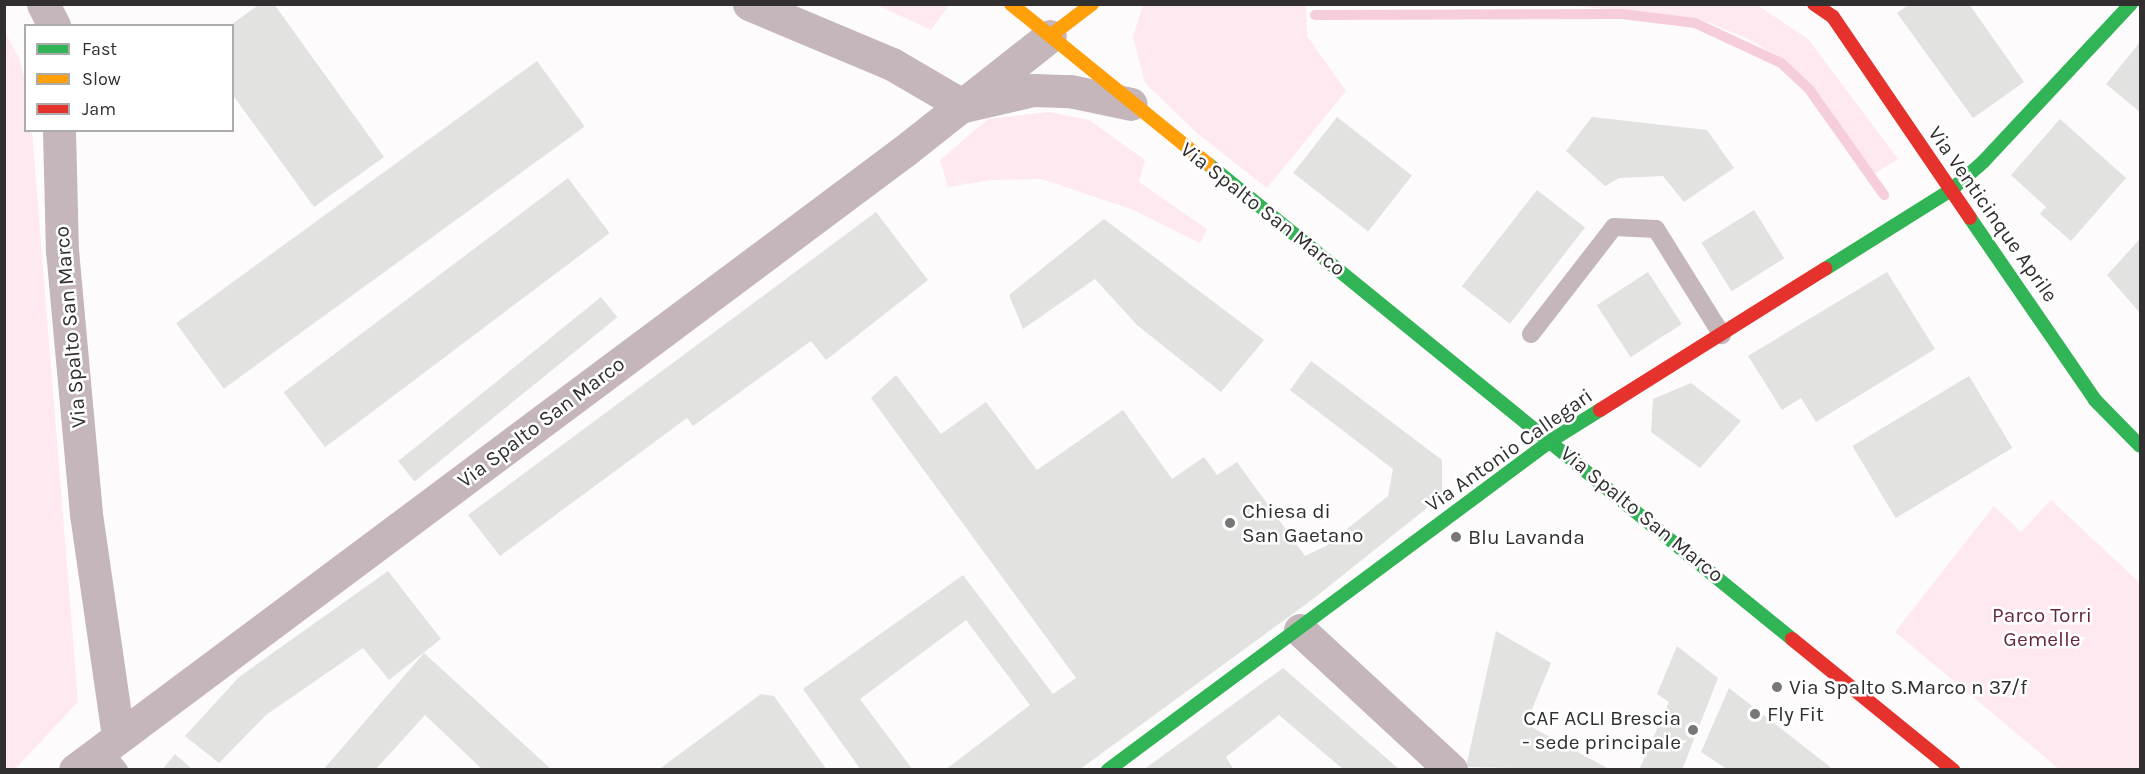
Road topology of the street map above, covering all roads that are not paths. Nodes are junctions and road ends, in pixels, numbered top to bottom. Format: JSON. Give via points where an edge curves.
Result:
{"nodes":[{"id":1,"x":43,"y":4,"type":"edge"},
{"id":2,"x":70,"y":4,"type":"edge"},
{"id":3,"x":749,"y":4,"type":"edge"},
{"id":4,"x":1011,"y":4,"type":"edge"},
{"id":5,"x":1092,"y":4,"type":"edge"},
{"id":6,"x":1814,"y":4,"type":"edge"},
{"id":7,"x":1825,"y":4,"type":"edge"},
{"id":8,"x":2131,"y":4,"type":"edge"},
{"id":9,"x":1833,"y":17,"type":"junction"},
{"id":10,"x":53,"y":24,"type":"edge"},
{"id":11,"x":61,"y":24,"type":"edge"},
{"id":12,"x":1050,"y":36,"type":"junction"},
{"id":13,"x":1131,"y":104,"type":"junction"},
{"id":14,"x":964,"y":106,"type":"junction"},
{"id":15,"x":59,"y":132,"type":"edge"},
{"id":16,"x":1951,"y":190,"type":"junction"},
{"id":17,"x":1531,"y":334,"type":"dead end"},
{"id":18,"x":1722,"y":334,"type":"junction"},
{"id":19,"x":1552,"y":440,"type":"junction"},
{"id":20,"x":2140,"y":446,"type":"edge"},
{"id":21,"x":1300,"y":630,"type":"junction"},
{"id":22,"x":113,"y":752,"type":"edge"},
{"id":23,"x":75,"y":770,"type":"edge"},
{"id":24,"x":1108,"y":770,"type":"edge"},
{"id":25,"x":1451,"y":770,"type":"edge"},
{"id":26,"x":1953,"y":770,"type":"edge"}],
"edges":[{"from":1,"to":10,"type":"street"},
{"from":2,"to":11,"type":"street"},
{"from":3,"to":14,"type":"street","via":[[892,64]]},
{"from":4,"to":12,"type":"main road","name":"Via Spalto San Marco"},
{"from":5,"to":12,"type":"main road","name":"Via Spalto San Marco"},
{"from":6,"to":9,"type":"main road","name":"Via Venticinque Aprile"},
{"from":7,"to":9,"type":"main road"},
{"from":8,"to":16,"type":"main road","name":"Via Antonio Callegari","via":[[1983,162]]},
{"from":9,"to":16,"type":"main road","name":"Via Venticinque Aprile"},
{"from":12,"to":13,"type":"main road","name":"Via Spalto San Marco"},
{"from":12,"to":14,"type":"street","name":"Via Spalto San Marco"},
{"from":13,"to":14,"type":"street","name":"Via Spalto San Marco","via":[[1070,91],[1033,90]]},
{"from":13,"to":19,"type":"main road","name":"Via Spalto San Marco"},
{"from":14,"to":22,"type":"street","name":"Via Spalto San Marco"},
{"from":15,"to":22,"type":"street","name":"Via Spalto San Marco","via":[[62,250]]},
{"from":16,"to":18,"type":"main road","name":"Via Antonio Callegari"},
{"from":16,"to":20,"type":"main road","name":"Via Venticinque Aprile","via":[[2095,400]]},
{"from":17,"to":18,"type":"lane","via":[[1614,227],[1656,229]]},
{"from":18,"to":19,"type":"main road","name":"Via Antonio Callegari"},
{"from":19,"to":21,"type":"main road","name":"Via Antonio Callegari"},
{"from":19,"to":26,"type":"main road","name":"Via Spalto San Marco"},
{"from":21,"to":24,"type":"main road","name":"Via Antonio Callegari"},
{"from":21,"to":25,"type":"street"},
{"from":22,"to":23,"type":"street","name":"Via Spalto San Marco"}]}
